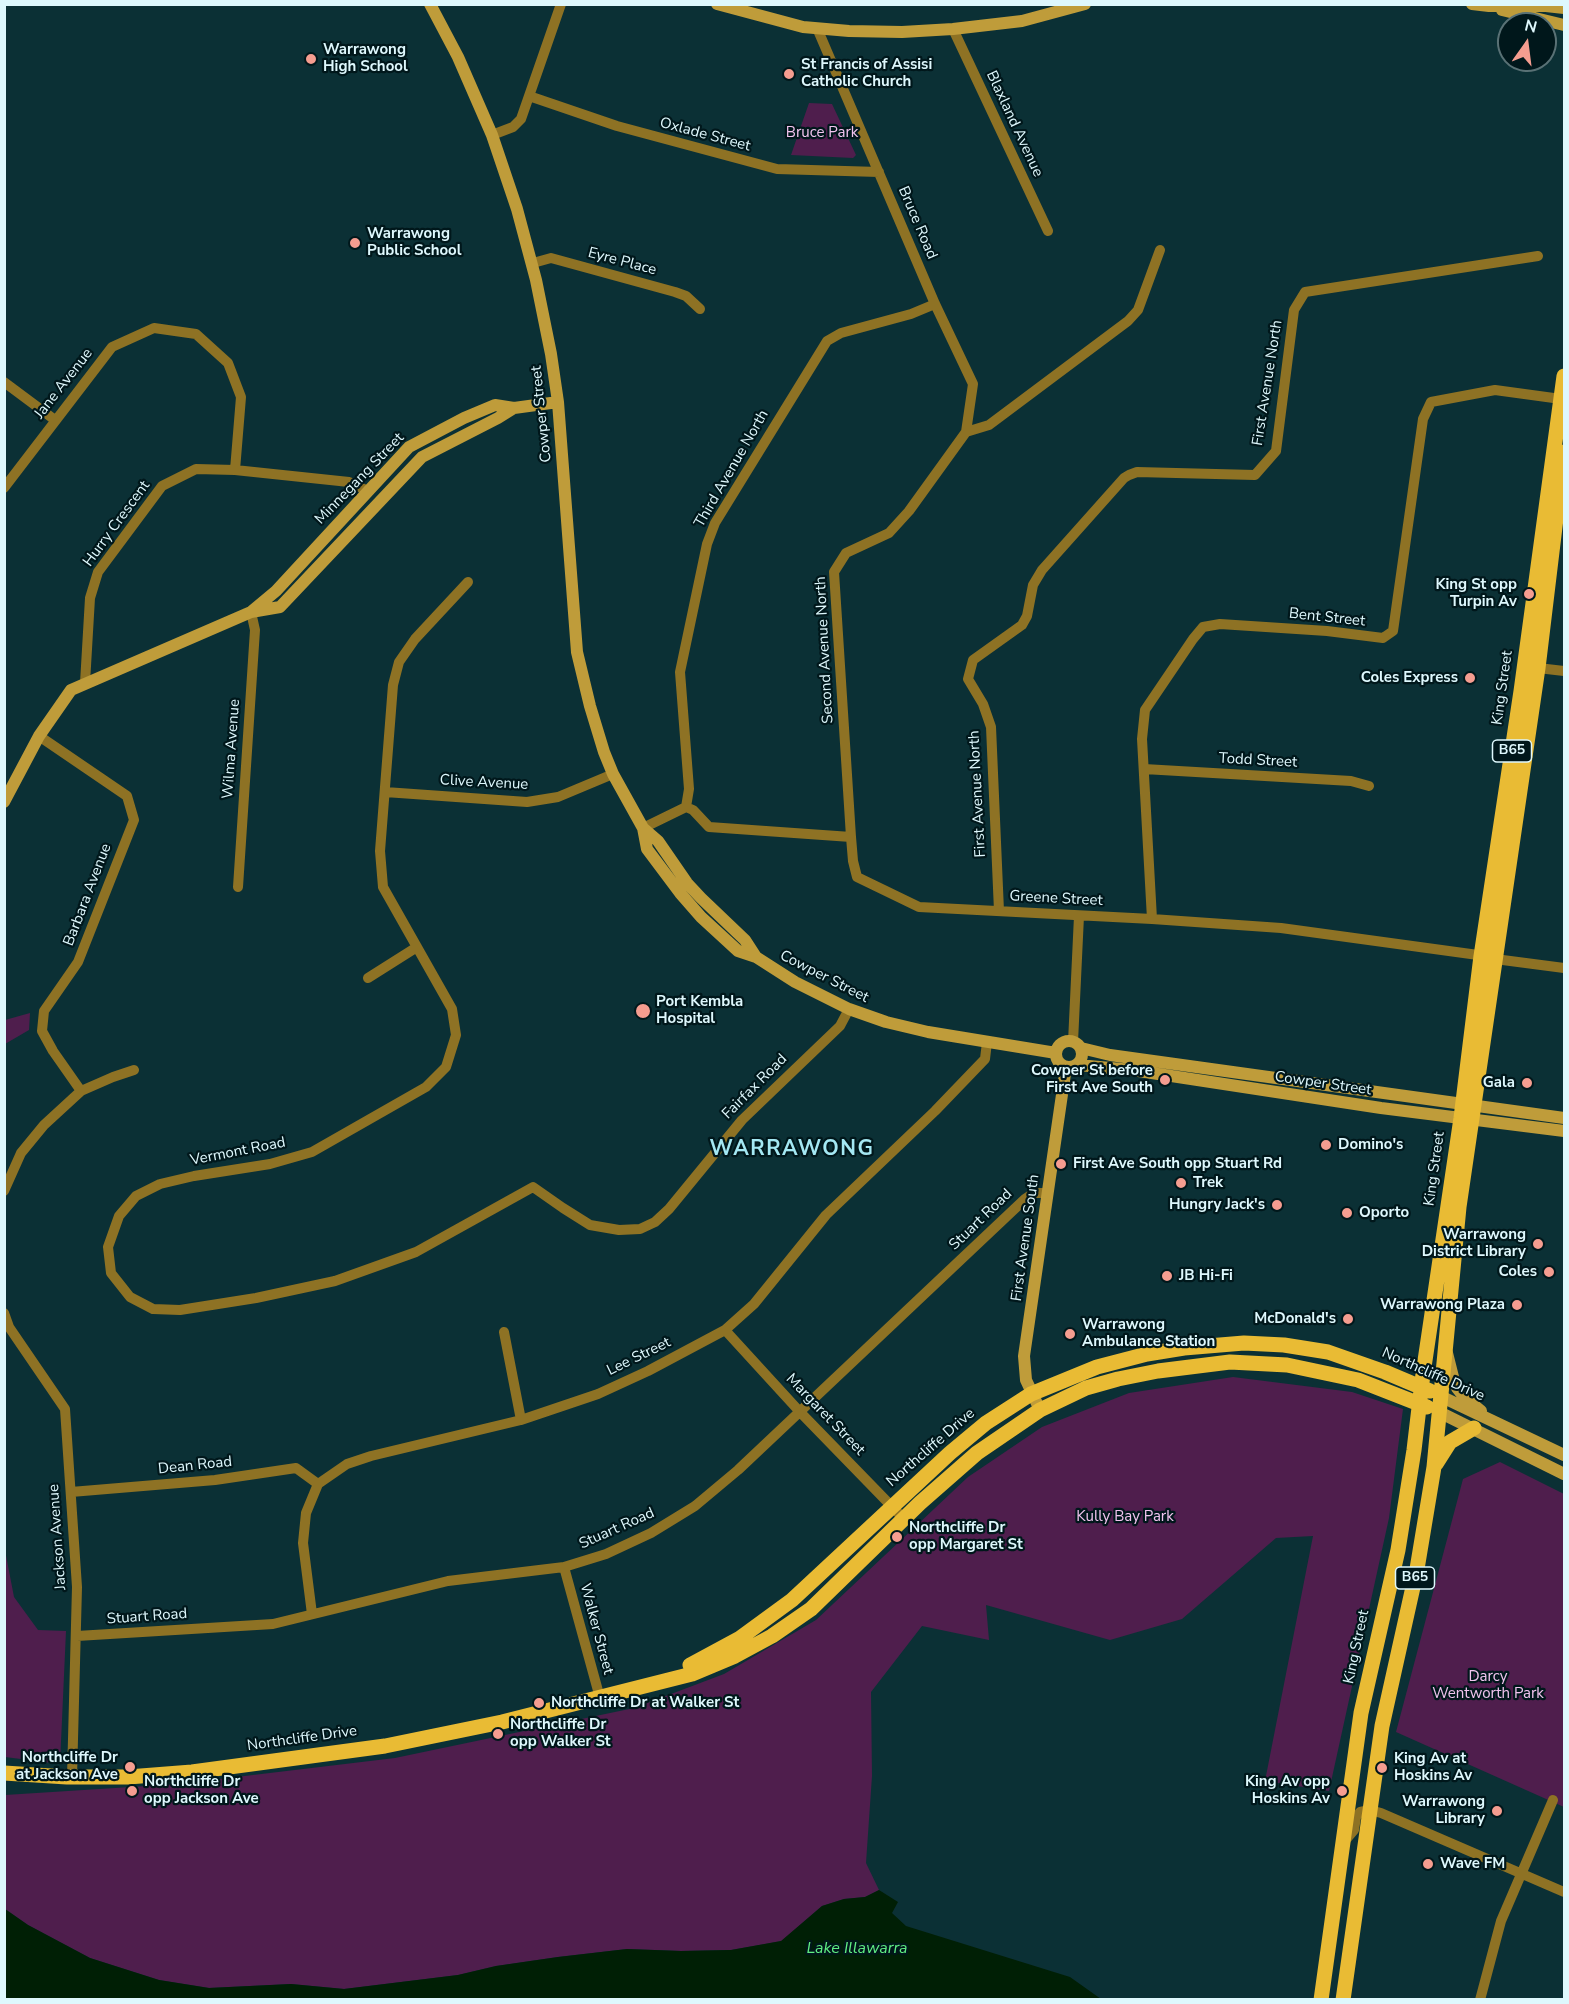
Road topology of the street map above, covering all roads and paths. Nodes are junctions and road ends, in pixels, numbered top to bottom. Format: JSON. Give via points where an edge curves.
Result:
{"nodes":[{"id":1,"x":430,"y":4,"type":"edge"},
{"id":2,"x":561,"y":4,"type":"edge"},
{"id":3,"x":717,"y":4,"type":"edge"},
{"id":4,"x":1085,"y":4,"type":"edge"},
{"id":5,"x":1472,"y":4,"type":"edge"},
{"id":6,"x":1559,"y":4,"type":"edge"},
{"id":7,"x":1489,"y":6,"type":"junction"},
{"id":8,"x":1546,"y":6,"type":"edge"},
{"id":9,"x":1564,"y":8,"type":"edge"},
{"id":10,"x":1560,"y":25,"type":"edge"},
{"id":11,"x":817,"y":28,"type":"junction"},
{"id":12,"x":953,"y":29,"type":"junction"},
{"id":13,"x":529,"y":96,"type":"junction"},
{"id":14,"x":492,"y":135,"type":"junction"},
{"id":15,"x":879,"y":172,"type":"junction"},
{"id":16,"x":1048,"y":231,"type":"dead end"},
{"id":17,"x":1160,"y":250,"type":"dead end"},
{"id":18,"x":1538,"y":256,"type":"dead end"},
{"id":19,"x":532,"y":263,"type":"junction"},
{"id":20,"x":935,"y":304,"type":"junction"},
{"id":21,"x":700,"y":309,"type":"dead end"},
{"id":22,"x":1564,"y":376,"type":"edge"},
{"id":23,"x":4,"y":382,"type":"edge"},
{"id":24,"x":1561,"y":399,"type":"junction"},
{"id":25,"x":558,"y":402,"type":"junction"},
{"id":26,"x":514,"y":408,"type":"junction"},
{"id":27,"x":55,"y":420,"type":"junction"},
{"id":28,"x":966,"y":432,"type":"junction"},
{"id":29,"x":1564,"y":452,"type":"edge"},
{"id":30,"x":235,"y":470,"type":"junction"},
{"id":31,"x":4,"y":488,"type":"edge"},
{"id":32,"x":368,"y":490,"type":"junction"},
{"id":33,"x":468,"y":582,"type":"dead end"},
{"id":34,"x":251,"y":612,"type":"junction"},
{"id":35,"x":1538,"y":668,"type":"junction"},
{"id":36,"x":1564,"y":671,"type":"edge"},
{"id":37,"x":85,"y":683,"type":"junction"},
{"id":38,"x":1521,"y":692,"type":"junction"},
{"id":39,"x":39,"y":736,"type":"junction"},
{"id":40,"x":1144,"y":769,"type":"junction"},
{"id":41,"x":613,"y":774,"type":"junction"},
{"id":42,"x":1369,"y":786,"type":"dead end"},
{"id":43,"x":385,"y":792,"type":"junction"},
{"id":44,"x":4,"y":802,"type":"edge"},
{"id":45,"x":686,"y":807,"type":"junction"},
{"id":46,"x":643,"y":828,"type":"junction"},
{"id":47,"x":851,"y":837,"type":"junction"},
{"id":48,"x":687,"y":882,"type":"junction"},
{"id":49,"x":238,"y":887,"type":"dead end"},
{"id":50,"x":999,"y":911,"type":"junction"},
{"id":51,"x":1079,"y":916,"type":"junction"},
{"id":52,"x":701,"y":917,"type":"junction"},
{"id":53,"x":1152,"y":919,"type":"junction"},
{"id":54,"x":729,"y":925,"type":"junction"},
{"id":55,"x":417,"y":947,"type":"junction"},
{"id":56,"x":756,"y":957,"type":"junction"},
{"id":57,"x":1488,"y":958,"type":"junction"},
{"id":58,"x":1564,"y":968,"type":"edge"},
{"id":59,"x":368,"y":978,"type":"dead end"},
{"id":60,"x":849,"y":1009,"type":"junction"},
{"id":61,"x":987,"y":1042,"type":"junction"},
{"id":62,"x":1077,"y":1045,"type":"junction"},
{"id":63,"x":1056,"y":1053,"type":"junction"},
{"id":64,"x":1072,"y":1066,"type":"junction"},
{"id":65,"x":134,"y":1070,"type":"dead end"},
{"id":66,"x":81,"y":1090,"type":"junction"},
{"id":67,"x":1467,"y":1111,"type":"junction"},
{"id":68,"x":1564,"y":1118,"type":"edge"},
{"id":69,"x":1564,"y":1131,"type":"edge"},
{"id":70,"x":533,"y":1187,"type":"joint"},
{"id":71,"x":4,"y":1191,"type":"edge"},
{"id":72,"x":1048,"y":1193,"type":"junction"},
{"id":73,"x":4,"y":1313,"type":"edge"},
{"id":74,"x":725,"y":1330,"type":"junction"},
{"id":75,"x":504,"y":1332,"type":"dead end"},
{"id":76,"x":1445,"y":1345,"type":"junction"},
{"id":77,"x":1421,"y":1386,"type":"junction"},
{"id":78,"x":1031,"y":1394,"type":"junction"},
{"id":79,"x":1440,"y":1396,"type":"junction"},
{"id":80,"x":1419,"y":1404,"type":"junction"},
{"id":81,"x":1040,"y":1410,"type":"junction"},
{"id":82,"x":800,"y":1412,"type":"junction"},
{"id":83,"x":1439,"y":1412,"type":"junction"},
{"id":84,"x":521,"y":1420,"type":"junction"},
{"id":85,"x":1495,"y":1423,"type":"junction"},
{"id":86,"x":1474,"y":1428,"type":"junction"},
{"id":87,"x":1564,"y":1455,"type":"edge"},
{"id":88,"x":1434,"y":1467,"type":"junction"},
{"id":89,"x":1564,"y":1474,"type":"edge"},
{"id":90,"x":318,"y":1484,"type":"junction"},
{"id":91,"x":71,"y":1492,"type":"junction"},
{"id":92,"x":892,"y":1507,"type":"junction"},
{"id":93,"x":904,"y":1519,"type":"junction"},
{"id":94,"x":564,"y":1567,"type":"junction"},
{"id":95,"x":312,"y":1614,"type":"junction"},
{"id":96,"x":77,"y":1636,"type":"junction"},
{"id":97,"x":600,"y":1698,"type":"junction"},
{"id":98,"x":4,"y":1773,"type":"edge"},
{"id":99,"x":72,"y":1777,"type":"junction"},
{"id":100,"x":1553,"y":1800,"type":"dead end"},
{"id":101,"x":1370,"y":1810,"type":"junction"},
{"id":102,"x":1342,"y":1843,"type":"junction"},
{"id":103,"x":1521,"y":1873,"type":"junction"},
{"id":104,"x":1564,"y":1892,"type":"edge"},
{"id":105,"x":1321,"y":2000,"type":"edge"},
{"id":106,"x":1342,"y":2000,"type":"edge"},
{"id":107,"x":1480,"y":2000,"type":"edge"}],
"edges":[{"from":1,"to":14,"type":"main road","name":"Cowper Street"},
{"from":2,"to":13,"type":"street"},
{"from":3,"to":11,"type":"main road","via":[[791,25]]},
{"from":4,"to":12,"type":"main road","via":[[1022,21]]},
{"from":5,"to":7,"type":"main road"},
{"from":6,"to":8,"type":"main road"},
{"from":7,"to":8,"type":"main road"},
{"from":7,"to":10,"type":"main road"},
{"from":8,"to":9,"type":"main road"},
{"from":11,"to":12,"type":"main road","via":[[902,32]]},
{"from":11,"to":15,"type":"street","name":"Bruce Road"},
{"from":12,"to":16,"type":"street","name":"Blaxland Avenue"},
{"from":13,"to":14,"type":"street","via":[[518,123]]},
{"from":13,"to":15,"type":"street","name":"Oxlade Street","via":[[617,126],[777,170]]},
{"from":14,"to":19,"type":"main road","name":"Cowper Street"},
{"from":15,"to":20,"type":"street","name":"Bruce Road"},
{"from":17,"to":28,"type":"street","via":[[1138,310],[1128,321],[990,424]]},
{"from":18,"to":50,"type":"street","name":"First Avenue North","via":[[1305,292],[1294,310],[1276,451],[1255,475],[1137,472],[1124,478],[1042,570],[1033,585],[1022,625],[973,660],[968,679],[991,727]]},
{"from":19,"to":21,"type":"street","name":"Eyre Place","via":[[551,258],[686,296]]},
{"from":19,"to":25,"type":"main road","name":"Cowper Street"},
{"from":20,"to":28,"type":"street","name":"Bruce Road","via":[[973,384]]},
{"from":20,"to":45,"type":"street","name":"Third Avenue North","via":[[841,333],[827,341],[715,523],[704,555],[680,672]]},
{"from":22,"to":24,"type":"main road","name":"King Street","number":"B65"},
{"from":23,"to":27,"type":"street"},
{"from":24,"to":38,"type":"main road","name":"King Street","number":"B65"},
{"from":24,"to":40,"type":"street","name":"Bent Street","via":[[1495,390],[1431,402],[1423,419],[1393,631],[1383,638],[1220,624],[1203,627],[1145,710]]},
{"from":25,"to":26,"type":"main road","name":"Minnegang Street"},
{"from":25,"to":41,"type":"main road","name":"Cowper Street","via":[[577,652]]},
{"from":26,"to":32,"type":"main road","name":"Minnegang Street","via":[[495,405],[409,447]]},
{"from":26,"to":34,"type":"main road","name":"Minnegang Street","via":[[422,456],[280,607]]},
{"from":27,"to":30,"type":"street","name":"Jane Avenue","via":[[112,347],[154,328],[196,334],[228,363],[241,397]]},
{"from":27,"to":31,"type":"street","name":"Jane Avenue"},
{"from":28,"to":47,"type":"street","name":"Second Avenue North","via":[[889,533],[846,553],[834,572]]},
{"from":29,"to":35,"type":"main road","name":"King Street","number":"B65"},
{"from":30,"to":32,"type":"street","name":"Hurry Crescent","via":[[350,482]]},
{"from":30,"to":37,"type":"street","name":"Hurry Crescent","via":[[196,469],[162,486],[98,572],[90,598]]},
{"from":32,"to":34,"type":"main road","name":"Minnegang Street","via":[[276,591]]},
{"from":33,"to":43,"type":"street","name":"Vermont Road","via":[[399,662],[393,686]]},
{"from":34,"to":37,"type":"main road","name":"Minnegang Street"},
{"from":34,"to":49,"type":"street","name":"Wilma Avenue","via":[[255,630]]},
{"from":35,"to":36,"type":"street"},
{"from":35,"to":38,"type":"street","via":[[1528,676]]},
{"from":35,"to":57,"type":"main road","name":"King Street","number":"B65","via":[[1500,925]]},
{"from":37,"to":39,"type":"main road","name":"Minnegang Street","via":[[71,690]]},
{"from":38,"to":57,"type":"main road","name":"King Street","number":"B65"},
{"from":39,"to":44,"type":"main road","name":"Minnegang Street"},
{"from":39,"to":66,"type":"street","name":"Barbara Avenue","via":[[127,796],[134,820],[78,962],[44,1011],[42,1031]]},
{"from":40,"to":42,"type":"street","name":"Todd Street","via":[[1351,781]]},
{"from":40,"to":53,"type":"street","name":"Bent Street"},
{"from":41,"to":43,"type":"street","name":"Clive Avenue","via":[[558,797],[527,802]]},
{"from":41,"to":46,"type":"main road","name":"Cowper Street"},
{"from":43,"to":55,"type":"street","name":"Vermont Road","via":[[380,851],[383,887]]},
{"from":45,"to":46,"type":"street"},
{"from":45,"to":47,"type":"street","via":[[709,827]]},
{"from":46,"to":48,"type":"main road","name":"Cowper Street","via":[[658,841]]},
{"from":46,"to":52,"type":"main road","name":"Cowper Street","via":[[648,849]]},
{"from":47,"to":50,"type":"street","name":"Greene Street","via":[[858,877],[919,907]]},
{"from":48,"to":52,"type":"main road","via":[[687,891],[699,906]]},
{"from":48,"to":54,"type":"main road","name":"Cowper Street"},
{"from":50,"to":51,"type":"street","name":"Greene Street"},
{"from":51,"to":53,"type":"street","name":"Greene Street"},
{"from":51,"to":62,"type":"street"},
{"from":52,"to":54,"type":"main road"},
{"from":52,"to":56,"type":"main road","name":"Cowper Street","via":[[738,951]]},
{"from":53,"to":57,"type":"street","name":"Greene Street","via":[[1281,928]]},
{"from":54,"to":56,"type":"main road","name":"Cowper Street"},
{"from":55,"to":59,"type":"street"},
{"from":55,"to":70,"type":"street","name":"Vermont Road","via":[[452,1009],[456,1035],[446,1067],[426,1087],[312,1152],[270,1164],[160,1184],[136,1196],[119,1216],[108,1247],[111,1273],[129,1297],[153,1309],[180,1310],[256,1298],[335,1281],[416,1252]]},
{"from":56,"to":60,"type":"main road","name":"Cowper Street"},
{"from":57,"to":58,"type":"street","name":"Greene Street"},
{"from":57,"to":67,"type":"main road","name":"King Street","number":"B65"},
{"from":60,"to":61,"type":"main road","name":"Cowper Street","via":[[886,1022]]},
{"from":60,"to":70,"type":"street","name":"Fairfax Road","via":[[840,1026],[742,1120],[655,1222],[640,1229],[619,1230],[591,1225]]},
{"from":61,"to":63,"type":"main road","name":"Cowper Street"},
{"from":61,"to":74,"type":"street","name":"Lee Street","via":[[985,1059],[826,1215],[754,1304]]},
{"from":62,"to":63,"type":"main road","via":[[1064,1042]]},
{"from":62,"to":64,"type":"main road","via":[[1082,1055]]},
{"from":62,"to":67,"type":"main road","name":"Cowper Street","via":[[1110,1055]]},
{"from":63,"to":64,"type":"main road","via":[[1058,1060]]},
{"from":64,"to":67,"type":"main road","name":"Cowper Street"},
{"from":64,"to":72,"type":"main road","name":"First Avenue South"},
{"from":65,"to":66,"type":"street"},
{"from":66,"to":71,"type":"street","via":[[21,1153]]},
{"from":67,"to":68,"type":"main road","name":"Cowper Street"},
{"from":67,"to":69,"type":"main road","name":"Cowper Street"},
{"from":67,"to":76,"type":"main road","name":"King Street","number":"B65"},
{"from":67,"to":77,"type":"main road","name":"King Street","number":"B65"},
{"from":72,"to":78,"type":"main road","name":"First Avenue South","via":[[1024,1356]]},
{"from":72,"to":82,"type":"street","name":"Stuart Road","via":[[1034,1193],[1025,1199]]},
{"from":73,"to":91,"type":"street","name":"Jackson Avenue","via":[[9,1327],[65,1409]]},
{"from":74,"to":82,"type":"street","name":"Margaret Street"},
{"from":74,"to":84,"type":"street","name":"Lee Street","via":[[598,1394]]},
{"from":75,"to":84,"type":"street"},
{"from":76,"to":79,"type":"main road","name":"King Street","number":"B65"},
{"from":76,"to":85,"type":"main road","via":[[1457,1388]]},
{"from":77,"to":78,"type":"main road","name":"Northcliffe Drive","via":[[1328,1352],[1244,1343],[1147,1354],[1097,1367]]},
{"from":77,"to":79,"type":"main road","name":"Northcliffe Drive"},
{"from":77,"to":80,"type":"main road","name":"King Street","number":"B65"},
{"from":78,"to":81,"type":"main road","name":"First Avenue South"},
{"from":78,"to":92,"type":"main road","name":"Northcliffe Drive","via":[[986,1423]]},
{"from":79,"to":83,"type":"main road","name":"King Street","number":"B65"},
{"from":79,"to":85,"type":"main road","name":"Northcliffe Drive"},
{"from":80,"to":81,"type":"main road","name":"Northcliffe Drive","via":[[1331,1373],[1287,1365],[1230,1362],[1158,1371],[1086,1388]]},
{"from":80,"to":83,"type":"main road","name":"Northcliffe Drive"},
{"from":80,"to":102,"type":"main road","name":"King Street","number":"B65","via":[[1398,1550],[1361,1713]]},
{"from":81,"to":93,"type":"main road","name":"Northcliffe Drive","via":[[977,1452]]},
{"from":82,"to":92,"type":"street","name":"Margaret Street"},
{"from":82,"to":94,"type":"street","name":"Stuart Road","via":[[695,1506],[606,1554]]},
{"from":83,"to":86,"type":"main road","name":"Northcliffe Drive"},
{"from":83,"to":88,"type":"main road","name":"King Street","number":"B65"},
{"from":84,"to":90,"type":"street","name":"Lee Street","via":[[347,1464]]},
{"from":85,"to":87,"type":"main road","name":"Northcliffe Drive"},
{"from":86,"to":88,"type":"main road","via":[[1450,1442]]},
{"from":86,"to":89,"type":"main road","name":"Northcliffe Drive"},
{"from":88,"to":101,"type":"main road","name":"King Street","number":"B65","via":[[1417,1569],[1386,1705]]},
{"from":90,"to":91,"type":"street","name":"Dean Road","via":[[296,1468],[215,1480]]},
{"from":90,"to":95,"type":"street","via":[[306,1514],[303,1543]]},
{"from":91,"to":96,"type":"street","name":"Jackson Avenue"},
{"from":92,"to":93,"type":"street","name":"Margaret Street"},
{"from":92,"to":97,"type":"main road","name":"Northcliffe Drive","via":[[792,1600],[740,1638],[689,1666]]},
{"from":93,"to":97,"type":"main road","name":"Northcliffe Drive","via":[[811,1609],[772,1636],[692,1674]]},
{"from":94,"to":95,"type":"street","name":"Stuart Road","via":[[448,1581]]},
{"from":94,"to":97,"type":"street","name":"Walker Street"},
{"from":95,"to":96,"type":"street","name":"Stuart Road","via":[[273,1624]]},
{"from":96,"to":99,"type":"street","name":"Jackson Avenue"},
{"from":97,"to":99,"type":"main road","name":"Northcliffe Drive","via":[[384,1746],[192,1772]]},
{"from":98,"to":99,"type":"main road","name":"Northcliffe Drive"},
{"from":100,"to":103,"type":"street"},
{"from":101,"to":102,"type":"street","via":[[1360,1812],[1354,1830]]},
{"from":101,"to":103,"type":"street"},
{"from":101,"to":106,"type":"main road","name":"King Street","number":"B65"},
{"from":102,"to":105,"type":"main road","name":"King Street","number":"B65"},
{"from":103,"to":104,"type":"street"},
{"from":103,"to":107,"type":"street","via":[[1498,1930]]}]}
